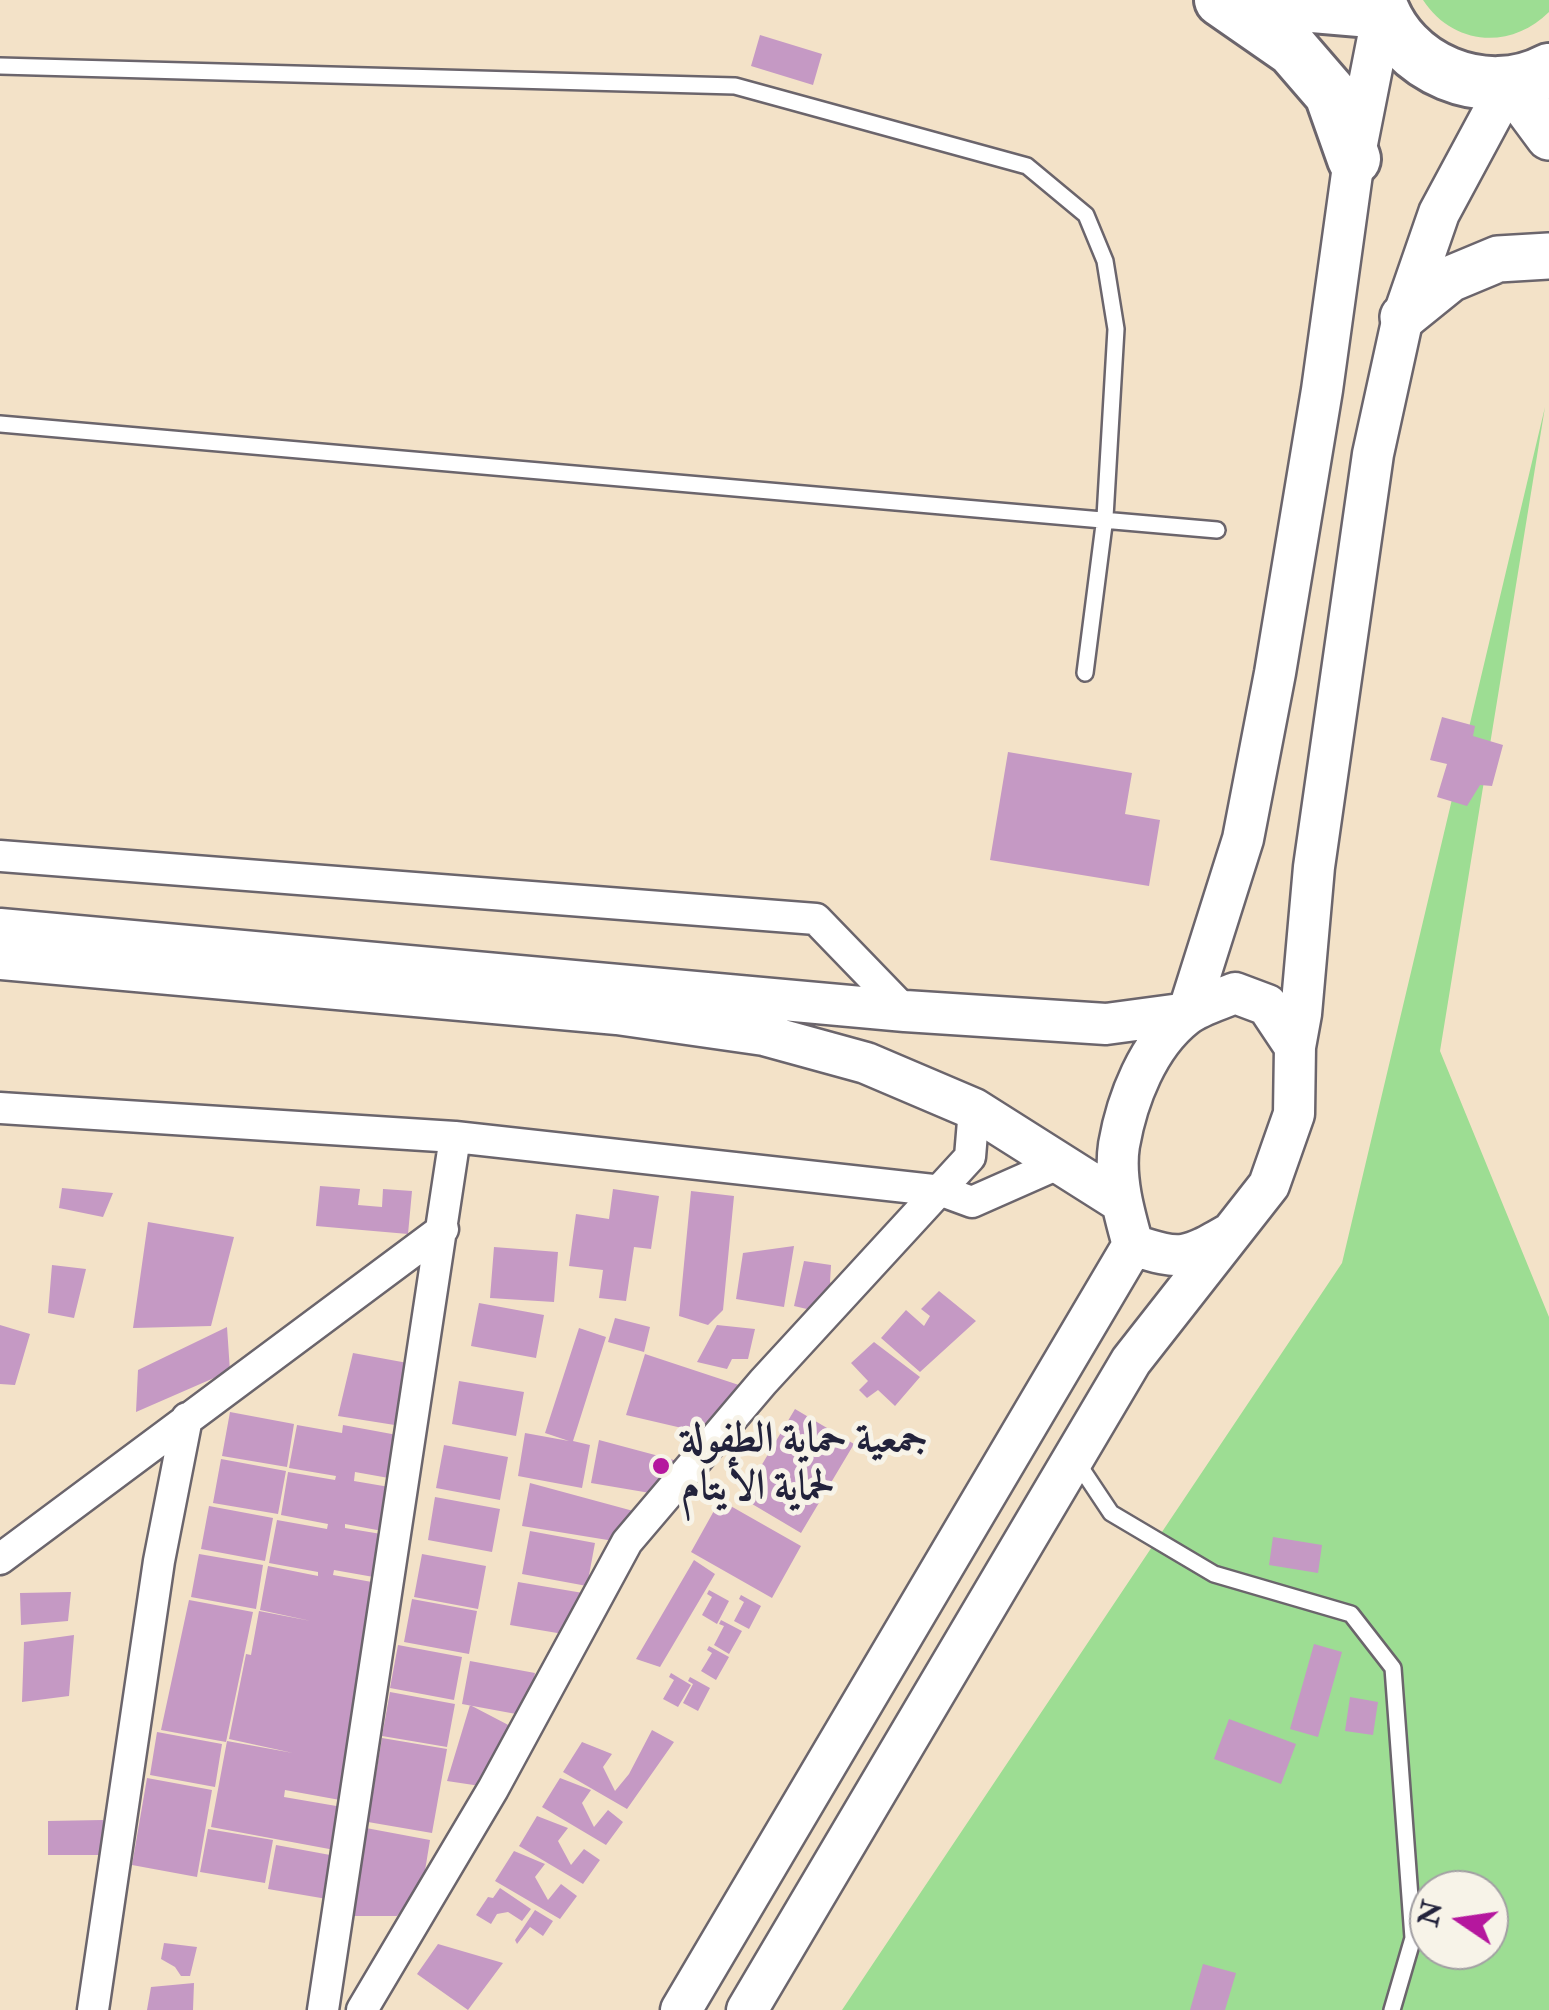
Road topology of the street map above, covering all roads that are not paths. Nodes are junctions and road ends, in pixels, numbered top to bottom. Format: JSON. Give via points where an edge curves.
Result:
{"nodes":[{"id":1,"x":1221,"y":0,"type":"edge"},
{"id":2,"x":1243,"y":0,"type":"edge"},
{"id":3,"x":1381,"y":6,"type":"edge"},
{"id":4,"x":0,"y":66,"type":"edge"},
{"id":5,"x":1529,"y":77,"type":"edge"},
{"id":6,"x":1549,"y":137,"type":"edge"},
{"id":7,"x":1354,"y":159,"type":"junction"},
{"id":8,"x":1549,"y":256,"type":"edge"},
{"id":9,"x":1403,"y":317,"type":"junction"},
{"id":10,"x":0,"y":424,"type":"edge"},
{"id":11,"x":1105,"y":518,"type":"junction"},
{"id":12,"x":1217,"y":530,"type":"dead end"},
{"id":13,"x":1085,"y":673,"type":"dead end"},
{"id":14,"x":0,"y":856,"type":"edge"},
{"id":15,"x":0,"y":929,"type":"edge"},
{"id":16,"x":0,"y":959,"type":"edge"},
{"id":17,"x":906,"y":1011,"type":"junction"},
{"id":18,"x":1188,"y":1013,"type":"junction"},
{"id":19,"x":1294,"y":1047,"type":"junction"},
{"id":20,"x":974,"y":1108,"type":"junction"},
{"id":21,"x":5,"y":1111,"type":"edge"},
{"id":22,"x":456,"y":1136,"type":"junction"},
{"id":23,"x":1058,"y":1164,"type":"junction"},
{"id":24,"x":942,"y":1191,"type":"junction"},
{"id":25,"x":1121,"y":1202,"type":"junction"},
{"id":26,"x":443,"y":1229,"type":"junction"},
{"id":27,"x":1230,"y":1233,"type":"junction"},
{"id":28,"x":1133,"y":1245,"type":"junction"},
{"id":29,"x":187,"y":1418,"type":"junction"},
{"id":30,"x":1073,"y":1456,"type":"junction"},
{"id":31,"x":0,"y":1560,"type":"edge"},
{"id":32,"x":93,"y":2010,"type":"edge"},
{"id":33,"x":323,"y":2010,"type":"edge"},
{"id":34,"x":362,"y":2010,"type":"edge"},
{"id":35,"x":680,"y":2010,"type":"edge"},
{"id":36,"x":747,"y":2010,"type":"edge"},
{"id":37,"x":1392,"y":2010,"type":"edge"}],
"edges":[{"from":1,"to":7,"type":"highway","via":[[1293,50],[1331,94]]},
{"from":2,"to":3,"type":"highway"},
{"from":3,"to":5,"type":"highway","via":[[1398,38],[1448,75],[1478,83]]},
{"from":3,"to":7,"type":"main road"},
{"from":4,"to":11,"type":"lane","via":[[735,86],[1027,166],[1086,215],[1105,261],[1116,330]]},
{"from":5,"to":6,"type":"main road"},
{"from":5,"to":9,"type":"main road","via":[[1439,214]]},
{"from":7,"to":18,"type":"main road","via":[[1322,390],[1243,839]]},
{"from":8,"to":9,"type":"main road","via":[[1498,258],[1450,279]]},
{"from":9,"to":19,"type":"main road","via":[[1373,454]]},
{"from":10,"to":11,"type":"lane"},
{"from":11,"to":12,"type":"lane"},
{"from":11,"to":13,"type":"lane"},
{"from":14,"to":17,"type":"street","via":[[816,919]]},
{"from":15,"to":17,"type":"main road"},
{"from":16,"to":20,"type":"main road","via":[[616,1014],[764,1036],[866,1063]]},
{"from":17,"to":18,"type":"main road","via":[[1106,1024]]},
{"from":18,"to":19,"type":"main road","via":[[1234,993],[1267,1005]]},
{"from":18,"to":25,"type":"main road","via":[[1160,1039],[1134,1091],[1119,1147]]},
{"from":19,"to":27,"type":"main road","via":[[1294,1114],[1270,1185]]},
{"from":20,"to":23,"type":"main road"},
{"from":20,"to":24,"type":"street","via":[[970,1157]]},
{"from":21,"to":22,"type":"street"},
{"from":22,"to":24,"type":"street"},
{"from":22,"to":26,"type":"street"},
{"from":23,"to":24,"type":"street","via":[[972,1202]]},
{"from":23,"to":25,"type":"main road"},
{"from":24,"to":34,"type":"street","via":[[764,1382],[628,1542],[494,1790]]},
{"from":25,"to":28,"type":"main road"},
{"from":26,"to":29,"type":"street"},
{"from":26,"to":33,"type":"street"},
{"from":27,"to":28,"type":"main road","via":[[1194,1255],[1169,1257]]},
{"from":27,"to":30,"type":"main road","via":[[1131,1361]]},
{"from":28,"to":35,"type":"main road"},
{"from":29,"to":31,"type":"street"},
{"from":29,"to":32,"type":"street","via":[[159,1561]]},
{"from":30,"to":36,"type":"main road"},
{"from":30,"to":37,"type":"lane","via":[[1111,1513],[1214,1574],[1351,1614],[1393,1668],[1412,1938]]}]}
